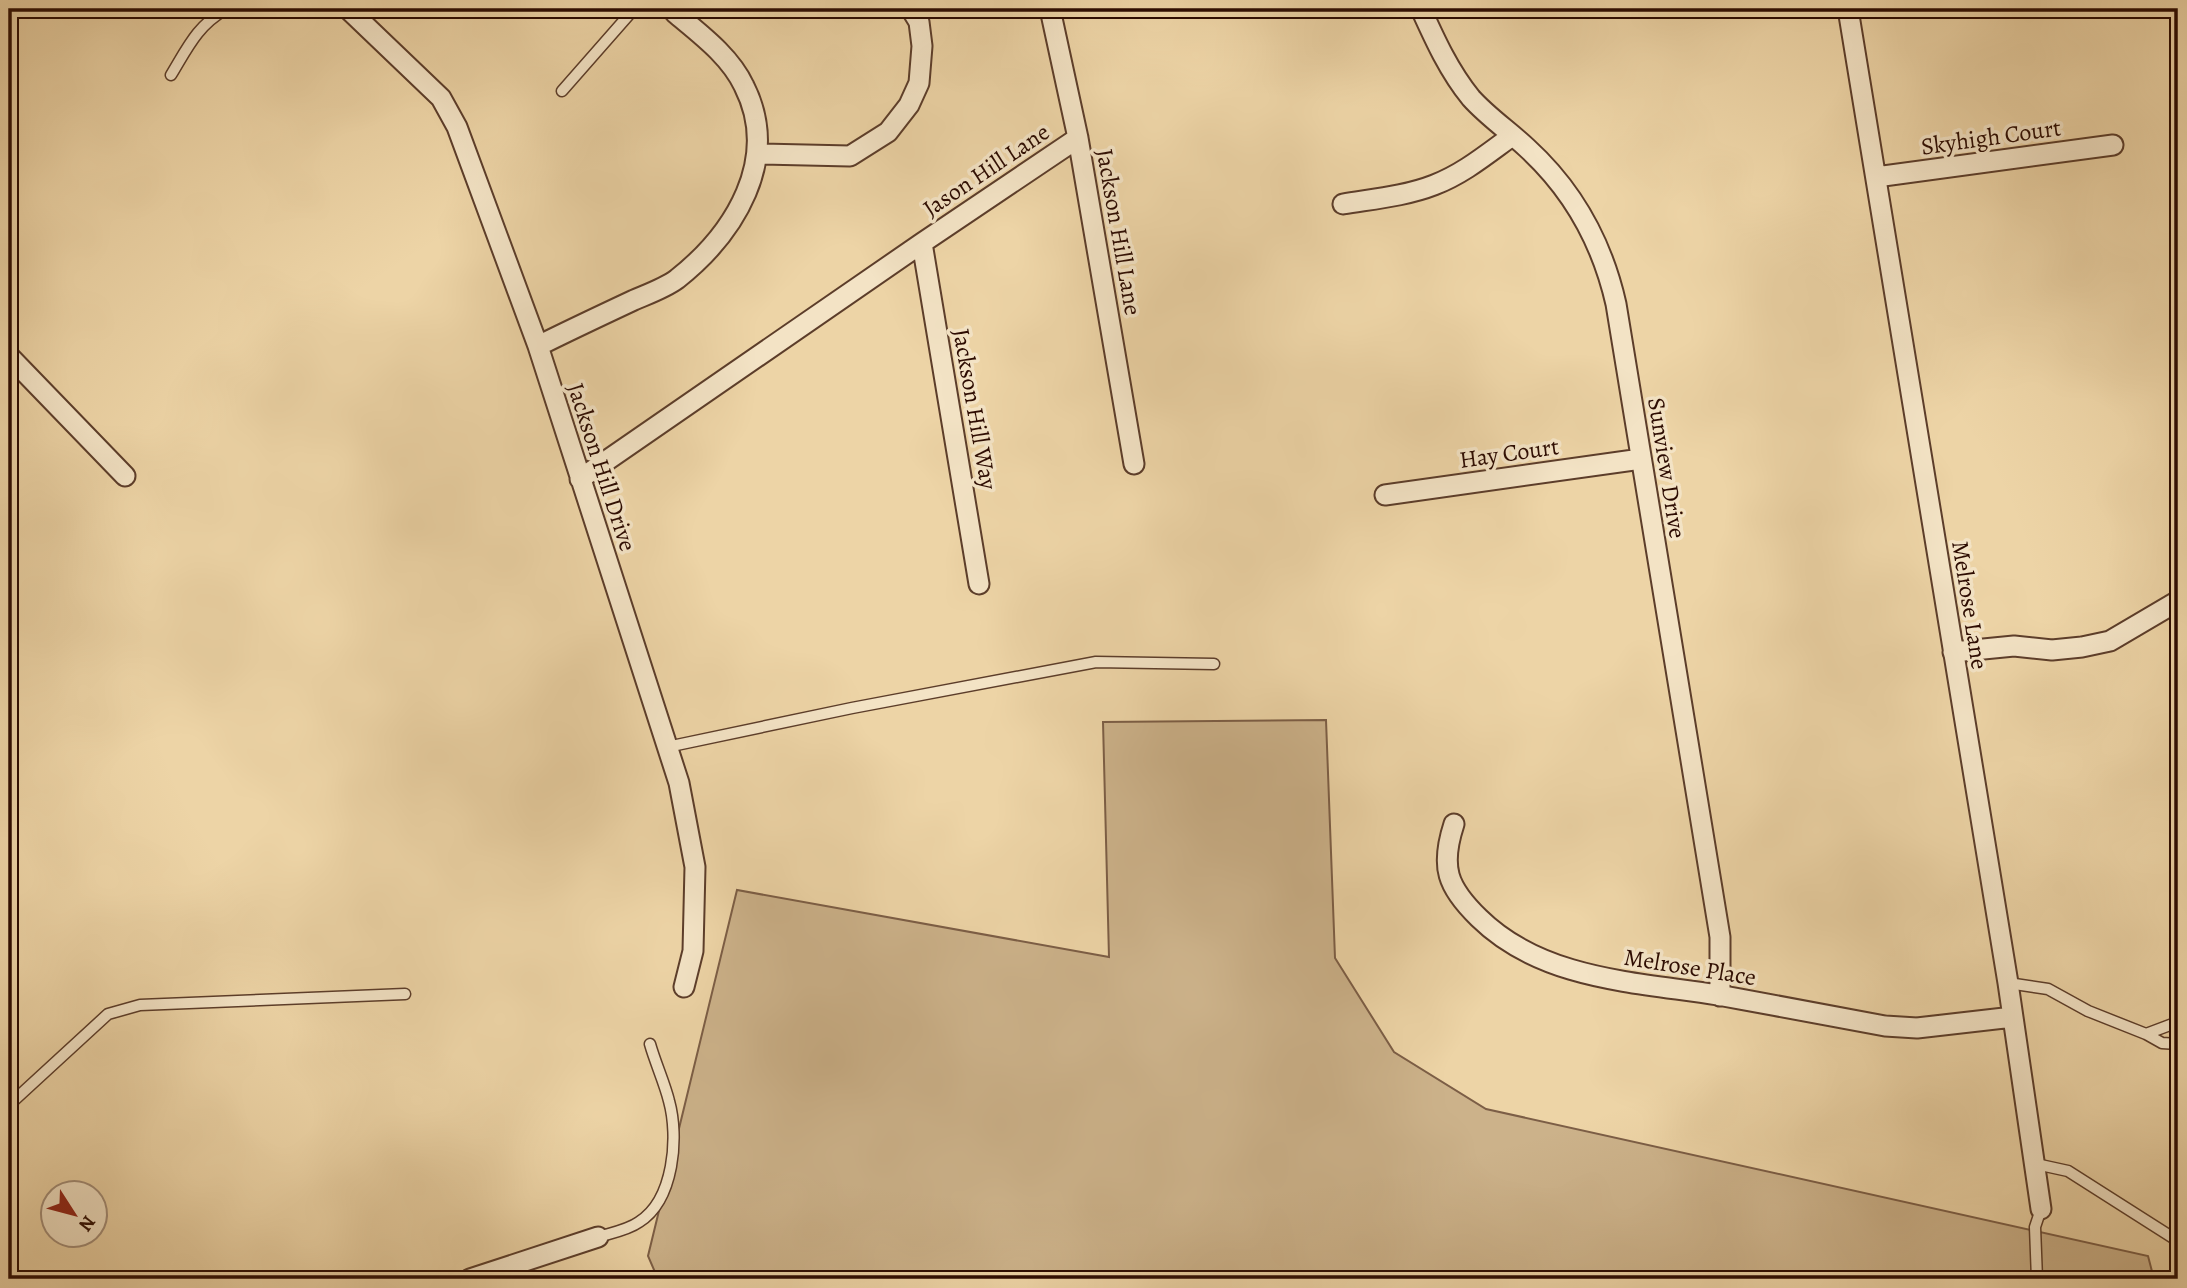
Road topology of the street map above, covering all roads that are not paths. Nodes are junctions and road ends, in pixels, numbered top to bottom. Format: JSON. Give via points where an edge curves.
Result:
{"nodes":[{"id":1,"x":226,"y":9,"type":"edge"},
{"id":2,"x":348,"y":9,"type":"edge"},
{"id":3,"x":634,"y":9,"type":"edge"},
{"id":4,"x":674,"y":9,"type":"edge"},
{"id":5,"x":911,"y":9,"type":"edge"},
{"id":6,"x":1050,"y":9,"type":"edge"},
{"id":7,"x":1422,"y":9,"type":"edge"},
{"id":8,"x":1848,"y":9,"type":"edge"},
{"id":9,"x":171,"y":75,"type":"dead end"},
{"id":10,"x":562,"y":91,"type":"dead end"},
{"id":11,"x":1512,"y":136,"type":"junction"},
{"id":12,"x":1079,"y":138,"type":"junction"},
{"id":13,"x":2113,"y":145,"type":"dead end"},
{"id":14,"x":758,"y":154,"type":"junction"},
{"id":15,"x":1876,"y":177,"type":"junction"},
{"id":16,"x":1343,"y":204,"type":"dead end"},
{"id":17,"x":922,"y":243,"type":"junction"},
{"id":18,"x":538,"y":346,"type":"junction"},
{"id":19,"x":9,"y":356,"type":"edge"},
{"id":20,"x":1641,"y":458,"type":"junction"},
{"id":21,"x":1134,"y":464,"type":"dead end"},
{"id":22,"x":125,"y":476,"type":"dead end"},
{"id":23,"x":580,"y":479,"type":"junction"},
{"id":24,"x":1385,"y":495,"type":"dead end"},
{"id":25,"x":979,"y":584,"type":"dead end"},
{"id":26,"x":2178,"y":601,"type":"edge"},
{"id":27,"x":1953,"y":652,"type":"junction"},
{"id":28,"x":1214,"y":664,"type":"dead end"},
{"id":29,"x":667,"y":747,"type":"junction"},
{"id":30,"x":1454,"y":824,"type":"dead end"},
{"id":31,"x":2008,"y":983,"type":"junction"},
{"id":32,"x":684,"y":987,"type":"dead end"},
{"id":33,"x":405,"y":994,"type":"dead end"},
{"id":34,"x":1720,"y":996,"type":"junction"},
{"id":35,"x":2013,"y":1017,"type":"junction"},
{"id":36,"x":2178,"y":1021,"type":"edge"},
{"id":37,"x":2146,"y":1034,"type":"junction"},
{"id":38,"x":650,"y":1044,"type":"dead end"},
{"id":39,"x":2178,"y":1044,"type":"edge"},
{"id":40,"x":9,"y":1105,"type":"edge"},
{"id":41,"x":2036,"y":1164,"type":"junction"},
{"id":42,"x":2041,"y":1209,"type":"joint"},
{"id":43,"x":598,"y":1237,"type":"joint"},
{"id":44,"x":2178,"y":1241,"type":"edge"},
{"id":45,"x":470,"y":1279,"type":"edge"},
{"id":46,"x":2037,"y":1279,"type":"edge"}],
"edges":[{"from":1,"to":9,"type":"lane","via":[[195,35]]},
{"from":2,"to":18,"type":"street","name":"Jackson Hill Drive","via":[[441,98],[457,127]]},
{"from":3,"to":10,"type":"lane"},
{"from":4,"to":14,"type":"street","via":[[744,84],[756,117]]},
{"from":5,"to":14,"type":"street","via":[[919,22],[922,46],[919,83],[888,132],[850,156]]},
{"from":6,"to":12,"type":"street","name":"Jackson Hill Lane"},
{"from":7,"to":11,"type":"street","name":"Sunview Drive","via":[[1457,79]]},
{"from":8,"to":15,"type":"street","name":"Melrose Lane"},
{"from":11,"to":16,"type":"street","via":[[1462,172],[1435,185]]},
{"from":11,"to":20,"type":"street","name":"Sunview Drive","via":[[1557,179],[1600,248],[1616,304]]},
{"from":12,"to":17,"type":"street","name":"Jason Hill Lane"},
{"from":12,"to":21,"type":"street","name":"Jackson Hill Lane"},
{"from":13,"to":15,"type":"street","name":"Skyhigh Court"},
{"from":14,"to":18,"type":"street","via":[[753,179],[722,237],[676,281]]},
{"from":15,"to":27,"type":"street","name":"Melrose Lane"},
{"from":17,"to":23,"type":"street"},
{"from":17,"to":25,"type":"street","name":"Jackson Hill Way"},
{"from":18,"to":23,"type":"street","name":"Jackson Hill Drive"},
{"from":19,"to":22,"type":"street"},
{"from":20,"to":24,"type":"street","name":"Hay Court"},
{"from":20,"to":34,"type":"street","name":"Sunview Drive","via":[[1720,936]]},
{"from":23,"to":29,"type":"street","name":"Jackson Hill Drive"},
{"from":26,"to":27,"type":"street","via":[[2110,641],[2082,648],[2014,646]]},
{"from":27,"to":31,"type":"street","name":"Melrose Lane"},
{"from":28,"to":29,"type":"lane","via":[[1096,662]]},
{"from":29,"to":32,"type":"street","name":"Jackson Hill Drive","via":[[679,783],[695,867],[693,951]]},
{"from":30,"to":34,"type":"street","name":"Melrose Place","via":[[1446,848],[1452,887],[1469,909],[1510,944],[1577,971]]},
{"from":31,"to":35,"type":"street","name":"Melrose Lane"},
{"from":31,"to":37,"type":"lane","via":[[2048,989]]},
{"from":33,"to":40,"type":"lane","via":[[120,1009],[108,1014]]},
{"from":34,"to":35,"type":"street","name":"Melrose Place","via":[[1885,1026],[1917,1028]]},
{"from":35,"to":41,"type":"street","name":"Melrose Lane"},
{"from":36,"to":37,"type":"lane"},
{"from":37,"to":39,"type":"lane","via":[[2162,1043]]},
{"from":38,"to":43,"type":"lane","via":[[670,1101],[670,1176],[659,1200],[641,1221]]},
{"from":41,"to":42,"type":"street","name":"Melrose Lane"},
{"from":41,"to":44,"type":"lane","via":[[2068,1171]]},
{"from":42,"to":46,"type":"lane","via":[[2035,1227]]},
{"from":43,"to":45,"type":"street"}]}
